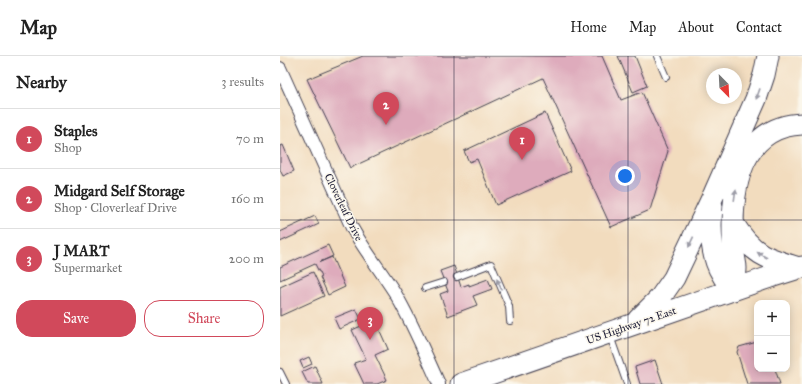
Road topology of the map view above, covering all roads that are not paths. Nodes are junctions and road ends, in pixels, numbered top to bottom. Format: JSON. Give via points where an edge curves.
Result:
{"nodes":[{"id":1,"x":657,"y":56,"type":"edge"},
{"id":2,"x":768,"y":56,"type":"edge"},
{"id":3,"x":280,"y":68,"type":"edge"},
{"id":4,"x":666,"y":76,"type":"dead end"},
{"id":5,"x":802,"y":124,"type":"edge"},
{"id":6,"x":714,"y":194,"type":"junction"},
{"id":7,"x":733,"y":224,"type":"junction"},
{"id":8,"x":800,"y":268,"type":"edge"},
{"id":9,"x":457,"y":276,"type":"dead end"},
{"id":10,"x":444,"y":282,"type":"dead end"},
{"id":11,"x":426,"y":288,"type":"dead end"},
{"id":12,"x":733,"y":290,"type":"junction"},
{"id":13,"x":510,"y":321,"type":"dead end"},
{"id":14,"x":634,"y":324,"type":"junction"},
{"id":15,"x":609,"y":333,"type":"junction"},
{"id":16,"x":280,"y":372,"type":"edge"},
{"id":17,"x":286,"y":384,"type":"edge"},
{"id":18,"x":439,"y":384,"type":"edge"},
{"id":19,"x":461,"y":384,"type":"edge"},
{"id":20,"x":627,"y":384,"type":"edge"}],
"edges":[{"from":1,"to":4,"type":"lane"},
{"from":2,"to":6,"type":"highway","one_way":true,"via":[[756,99]]},
{"from":3,"to":18,"type":"street","name":"Cloverleaf Drive","via":[[352,228],[406,312]]},
{"from":7,"to":5,"type":"highway","one_way":true,"via":[[739,176],[752,148],[766,134],[793,124]]},
{"from":6,"to":12,"type":"highway","via":[[711,224],[714,252],[721,274]]},
{"from":6,"to":14,"type":"highway","one_way":true,"via":[[674,278],[652,307]]},
{"from":8,"to":7,"type":"highway","one_way":true,"via":[[771,260],[757,252],[745,242]]},
{"from":7,"to":12,"type":"highway","via":[[736,269]]},
{"from":8,"to":12,"type":"highway","name":"US Highway 72 East"},
{"from":13,"to":9,"type":"lane","one_way":true,"via":[[509,306],[491,264]]},
{"from":10,"to":11,"type":"lane"},
{"from":12,"to":14,"type":"highway","name":"US Highway 72 East"},
{"from":14,"to":15,"type":"highway","name":"US Highway 72 East"},
{"from":15,"to":19,"type":"highway","name":"US Highway 72 East"},
{"from":15,"to":20,"type":"lane"},
{"from":16,"to":17,"type":"lane"}]}
